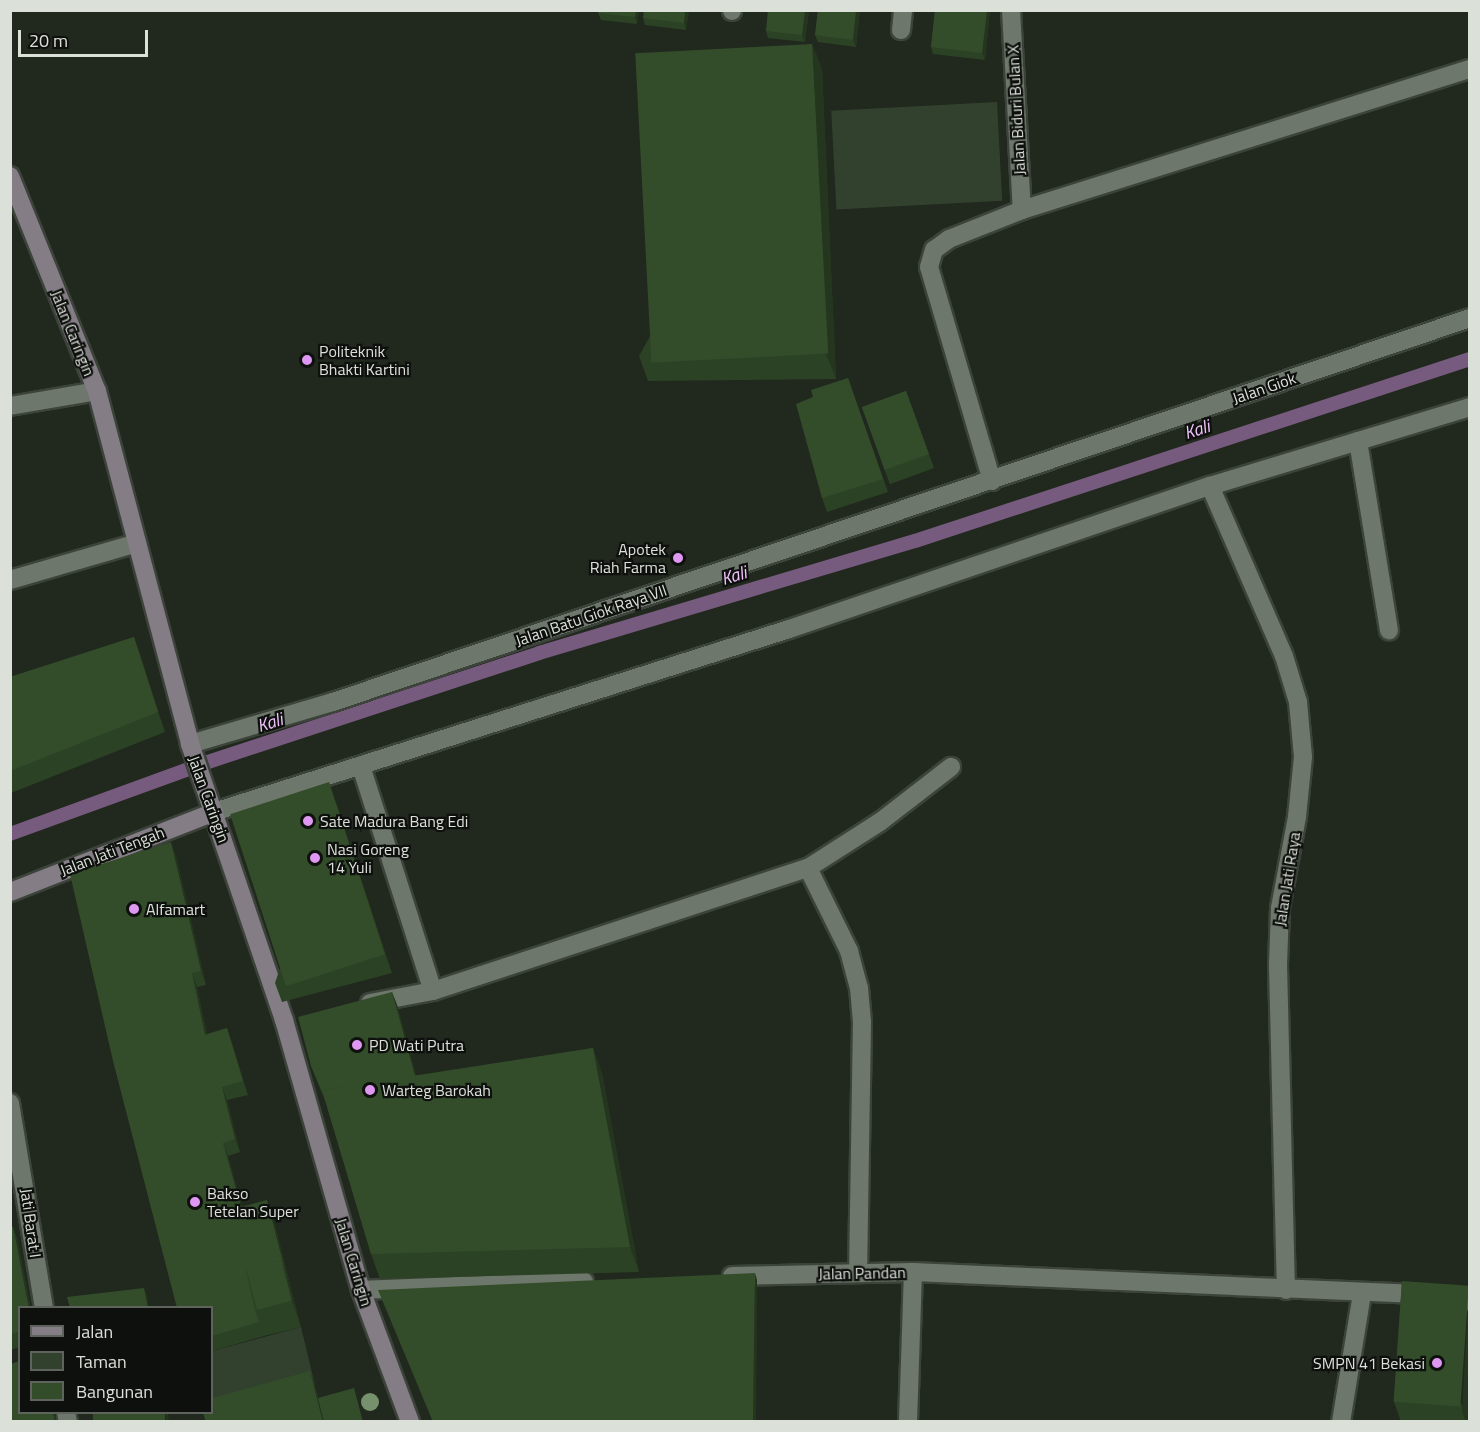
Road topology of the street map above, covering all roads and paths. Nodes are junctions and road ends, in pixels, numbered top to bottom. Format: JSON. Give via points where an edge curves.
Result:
{"nodes":[{"id":1,"x":903,"y":10,"type":"edge"},
{"id":2,"x":1015,"y":12,"type":"edge"},
{"id":3,"x":901,"y":30,"type":"dead end"},
{"id":4,"x":1470,"y":69,"type":"edge"},
{"id":5,"x":10,"y":176,"type":"edge"},
{"id":6,"x":1022,"y":210,"type":"junction"},
{"id":7,"x":1470,"y":318,"type":"edge"},
{"id":8,"x":97,"y":391,"type":"junction"},
{"id":9,"x":10,"y":406,"type":"edge"},
{"id":10,"x":1470,"y":407,"type":"edge"},
{"id":11,"x":1359,"y":441,"type":"junction"},
{"id":12,"x":992,"y":481,"type":"junction"},
{"id":13,"x":1210,"y":486,"type":"junction"},
{"id":14,"x":137,"y":543,"type":"junction"},
{"id":15,"x":10,"y":580,"type":"edge"},
{"id":16,"x":1389,"y":630,"type":"dead end"},
{"id":17,"x":191,"y":750,"type":"junction"},
{"id":18,"x":362,"y":766,"type":"junction"},
{"id":19,"x":951,"y":767,"type":"dead end"},
{"id":20,"x":211,"y":806,"type":"junction"},
{"id":21,"x":808,"y":868,"type":"junction"},
{"id":22,"x":10,"y":892,"type":"edge"},
{"id":23,"x":433,"y":991,"type":"junction"},
{"id":24,"x":353,"y":1007,"type":"edge"},
{"id":25,"x":307,"y":1016,"type":"edge"},
{"id":26,"x":284,"y":1020,"type":"junction"},
{"id":27,"x":10,"y":1103,"type":"edge"},
{"id":28,"x":14,"y":1138,"type":"edge"},
{"id":29,"x":858,"y":1272,"type":"junction"},
{"id":30,"x":913,"y":1272,"type":"junction"},
{"id":31,"x":718,"y":1276,"type":"edge"},
{"id":32,"x":604,"y":1280,"type":"edge"},
{"id":33,"x":361,"y":1290,"type":"junction"},
{"id":34,"x":1286,"y":1290,"type":"junction"},
{"id":35,"x":1362,"y":1294,"type":"junction"},
{"id":36,"x":1470,"y":1301,"type":"edge"},
{"id":37,"x":44,"y":1306,"type":"edge"},
{"id":38,"x":410,"y":1422,"type":"edge"},
{"id":39,"x":908,"y":1422,"type":"edge"},
{"id":40,"x":1341,"y":1422,"type":"edge"}],
"edges":[{"from":1,"to":3,"type":"street"},
{"from":2,"to":6,"type":"street","name":"Jalan Biduri Bulan X"},
{"from":4,"to":6,"type":"street"},
{"from":5,"to":8,"type":"main road","name":"Jalan Caringin"},
{"from":6,"to":12,"type":"street","via":[[950,239],[934,250],[929,267]]},
{"from":7,"to":12,"type":"street","name":"Jalan Giok"},
{"from":8,"to":9,"type":"street"},
{"from":8,"to":14,"type":"main road","name":"Jalan Caringin"},
{"from":10,"to":11,"type":"street"},
{"from":11,"to":13,"type":"street"},
{"from":11,"to":16,"type":"street"},
{"from":12,"to":17,"type":"street","name":"Jalan Batu Giok Raya VII"},
{"from":13,"to":18,"type":"street","via":[[789,629]]},
{"from":13,"to":34,"type":"street","name":"Jalan Jati Raya","via":[[1284,656],[1299,713],[1302,757],[1297,817],[1280,908],[1278,965]]},
{"from":14,"to":15,"type":"street"},
{"from":14,"to":17,"type":"main road","name":"Jalan Caringin"},
{"from":17,"to":20,"type":"main road","name":"Jalan Caringin"},
{"from":18,"to":20,"type":"street"},
{"from":18,"to":23,"type":"street"},
{"from":19,"to":21,"type":"street","via":[[880,822]]},
{"from":20,"to":22,"type":"main road","name":"Jalan Jati Tengah"},
{"from":20,"to":26,"type":"main road","name":"Jalan Caringin"},
{"from":21,"to":23,"type":"street"},
{"from":21,"to":29,"type":"street","via":[[849,951],[859,988],[862,1022]]},
{"from":23,"to":24,"type":"street"},
{"from":25,"to":26,"type":"street"},
{"from":26,"to":33,"type":"main road","name":"Jalan Caringin"},
{"from":27,"to":28,"type":"street","name":"Jati Barat I"},
{"from":28,"to":37,"type":"street","name":"Jati Barat I"},
{"from":29,"to":30,"type":"street","name":"Jalan Pandan"},
{"from":29,"to":31,"type":"street","name":"Jalan Pandan"},
{"from":30,"to":34,"type":"street","name":"Jalan Pandan"},
{"from":30,"to":39,"type":"street"},
{"from":32,"to":33,"type":"street"},
{"from":33,"to":38,"type":"main road","name":"Jalan Caringin"},
{"from":34,"to":35,"type":"street","name":"Jalan Pandan"},
{"from":35,"to":36,"type":"street","name":"Jalan Pandan"},
{"from":35,"to":40,"type":"street"}]}
